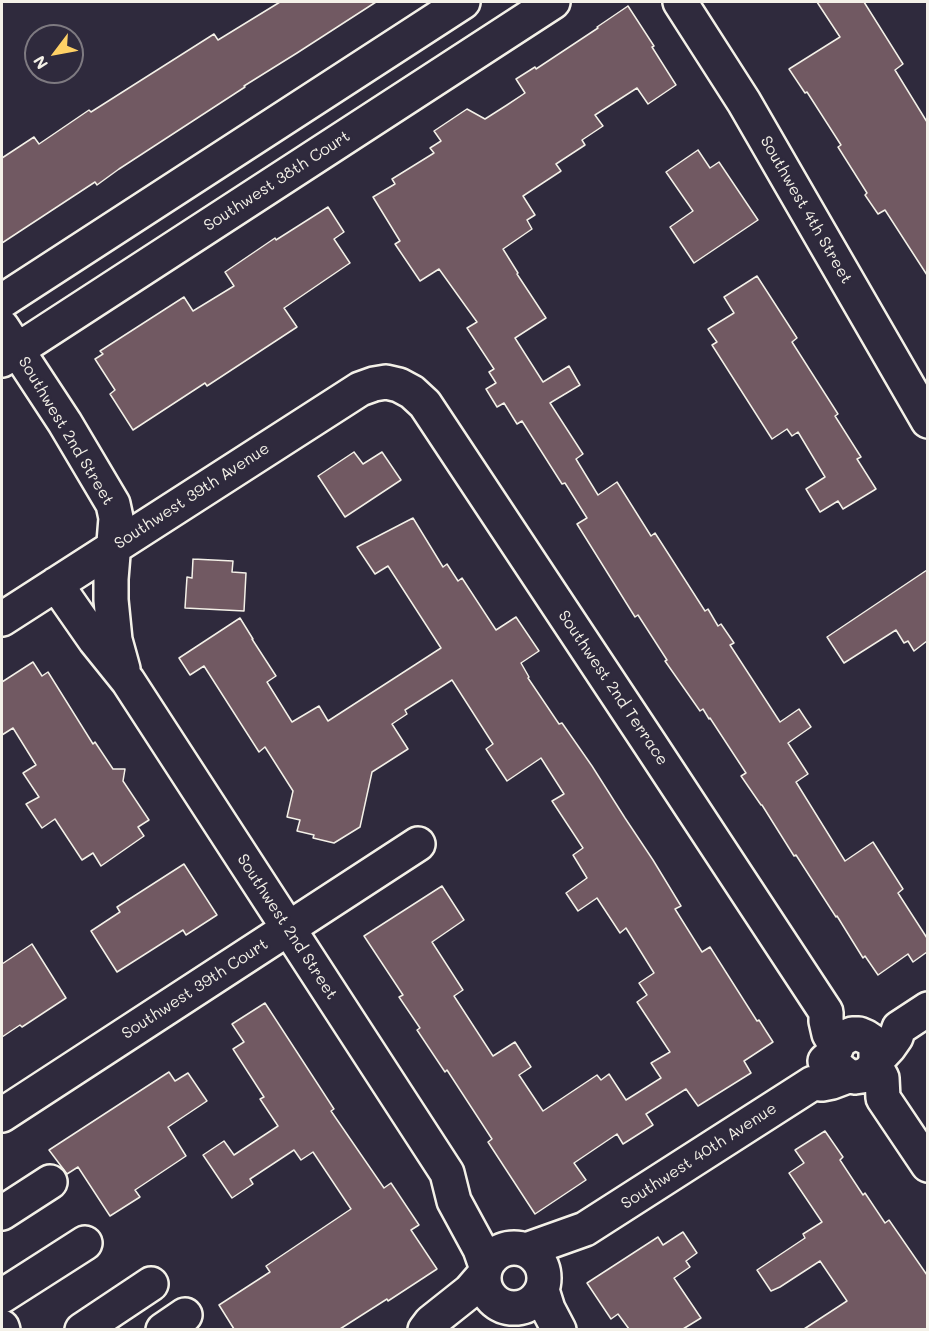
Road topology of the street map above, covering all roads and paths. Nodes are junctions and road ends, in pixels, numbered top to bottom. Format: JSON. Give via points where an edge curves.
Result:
{"nodes":[{"id":1,"x":463,"y":2,"type":"edge"},
{"id":2,"x":553,"y":2,"type":"edge"},
{"id":3,"x":680,"y":2,"type":"edge"},
{"id":4,"x":2,"y":301,"type":"edge"},
{"id":5,"x":7,"y":346,"type":"edge"},
{"id":6,"x":386,"y":382,"type":"joint"},
{"id":7,"x":927,"y":421,"type":"edge"},
{"id":8,"x":113,"y":547,"type":"junction"},
{"id":9,"x":56,"y":584,"type":"junction"},
{"id":10,"x":2,"y":620,"type":"edge"},
{"id":11,"x":128,"y":681,"type":"junction"},
{"id":12,"x":418,"y":844,"type":"dead end"},
{"id":13,"x":288,"y":929,"type":"junction"},
{"id":14,"x":927,"y":1009,"type":"edge"},
{"id":15,"x":855,"y":1056,"type":"junction"},
{"id":16,"x":2,"y":1115,"type":"edge"},
{"id":17,"x":927,"y":1165,"type":"edge"},
{"id":18,"x":447,"y":1173,"type":"junction"},
{"id":19,"x":50,"y":1182,"type":"dead end"},
{"id":20,"x":2,"y":1213,"type":"edge"},
{"id":21,"x":585,"y":1229,"type":"junction"},
{"id":22,"x":85,"y":1243,"type":"dead end"},
{"id":23,"x":522,"y":1248,"type":"junction"},
{"id":24,"x":484,"y":1271,"type":"junction"},
{"id":25,"x":151,"y":1284,"type":"dead end"},
{"id":26,"x":543,"y":1286,"type":"junction"},
{"id":27,"x":2,"y":1296,"type":"edge"},
{"id":28,"x":508,"y":1308,"type":"junction"},
{"id":29,"x":82,"y":1329,"type":"edge"},
{"id":30,"x":425,"y":1329,"type":"edge"},
{"id":31,"x":451,"y":1329,"type":"edge"},
{"id":32,"x":536,"y":1329,"type":"edge"},
{"id":33,"x":559,"y":1329,"type":"edge"}],
"edges":[{"from":1,"to":4,"type":"street"},
{"from":2,"to":5,"type":"street","name":"Southwest 38th Court"},
{"from":3,"to":7,"type":"street","name":"Southwest 4th Street","via":[[744,102]]},
{"from":5,"to":8,"type":"street","name":"Southwest 2nd Street","via":[[65,423],[113,504]]},
{"from":6,"to":8,"type":"street","name":"Southwest 39th Avenue","via":[[345,398]]},
{"from":6,"to":15,"type":"street","name":"Southwest 2nd Terrace","via":[[412,392],[425,404],[826,1012],[829,1034]]},
{"from":8,"to":9,"type":"street","name":"Southwest 39th Avenue"},
{"from":8,"to":11,"type":"street","name":"Southwest 2nd Street","via":[[115,640]]},
{"from":9,"to":10,"type":"street","name":"Southwest 39th Avenue"},
{"from":9,"to":11,"type":"street","name":"Southwest 2nd Street"},
{"from":11,"to":13,"type":"street","name":"Southwest 2nd Street"},
{"from":12,"to":13,"type":"street","name":"Southwest 39th Court"},
{"from":13,"to":16,"type":"street","name":"Southwest 39th Court"},
{"from":13,"to":18,"type":"street","name":"Southwest 2nd Street"},
{"from":14,"to":15,"type":"street","name":"Southwest 40th Avenue","via":[[899,1028],[877,1029]]},
{"from":15,"to":17,"type":"street","name":"Southwest 2nd Terrace","via":[[882,1078],[884,1098]]},
{"from":15,"to":21,"type":"street","name":"Southwest 40th Avenue","via":[[832,1082],[813,1083]]},
{"from":18,"to":23,"type":"street","name":"Southwest 2nd Street","via":[[463,1183],[501,1233]]},
{"from":18,"to":24,"type":"street","name":"Southwest 2nd Street","via":[[454,1201],[480,1249]]},
{"from":19,"to":20,"type":"street"},
{"from":21,"to":23,"type":"street","name":"Southwest 40th Avenue"},
{"from":21,"to":26,"type":"street","name":"Southwest 40th Avenue","via":[[555,1263]]},
{"from":22,"to":27,"type":"street"},
{"from":23,"to":24,"type":"street","name":"Southwest 40th Avenue","via":[[498,1252]]},
{"from":23,"to":26,"type":"street","via":[[540,1261]]},
{"from":24,"to":28,"type":"street","via":[[489,1295]]},
{"from":24,"to":30,"type":"street","name":"Southwest 40th Avenue","via":[[470,1291]]},
{"from":25,"to":29,"type":"street"},
{"from":26,"to":28,"type":"street","name":"Southwest 40th Avenue","via":[[530,1305]]},
{"from":26,"to":33,"type":"street","via":[[548,1309]]},
{"from":28,"to":31,"type":"street","name":"Southwest 40th Avenue","via":[[474,1317]]},
{"from":28,"to":32,"type":"street"}]}
